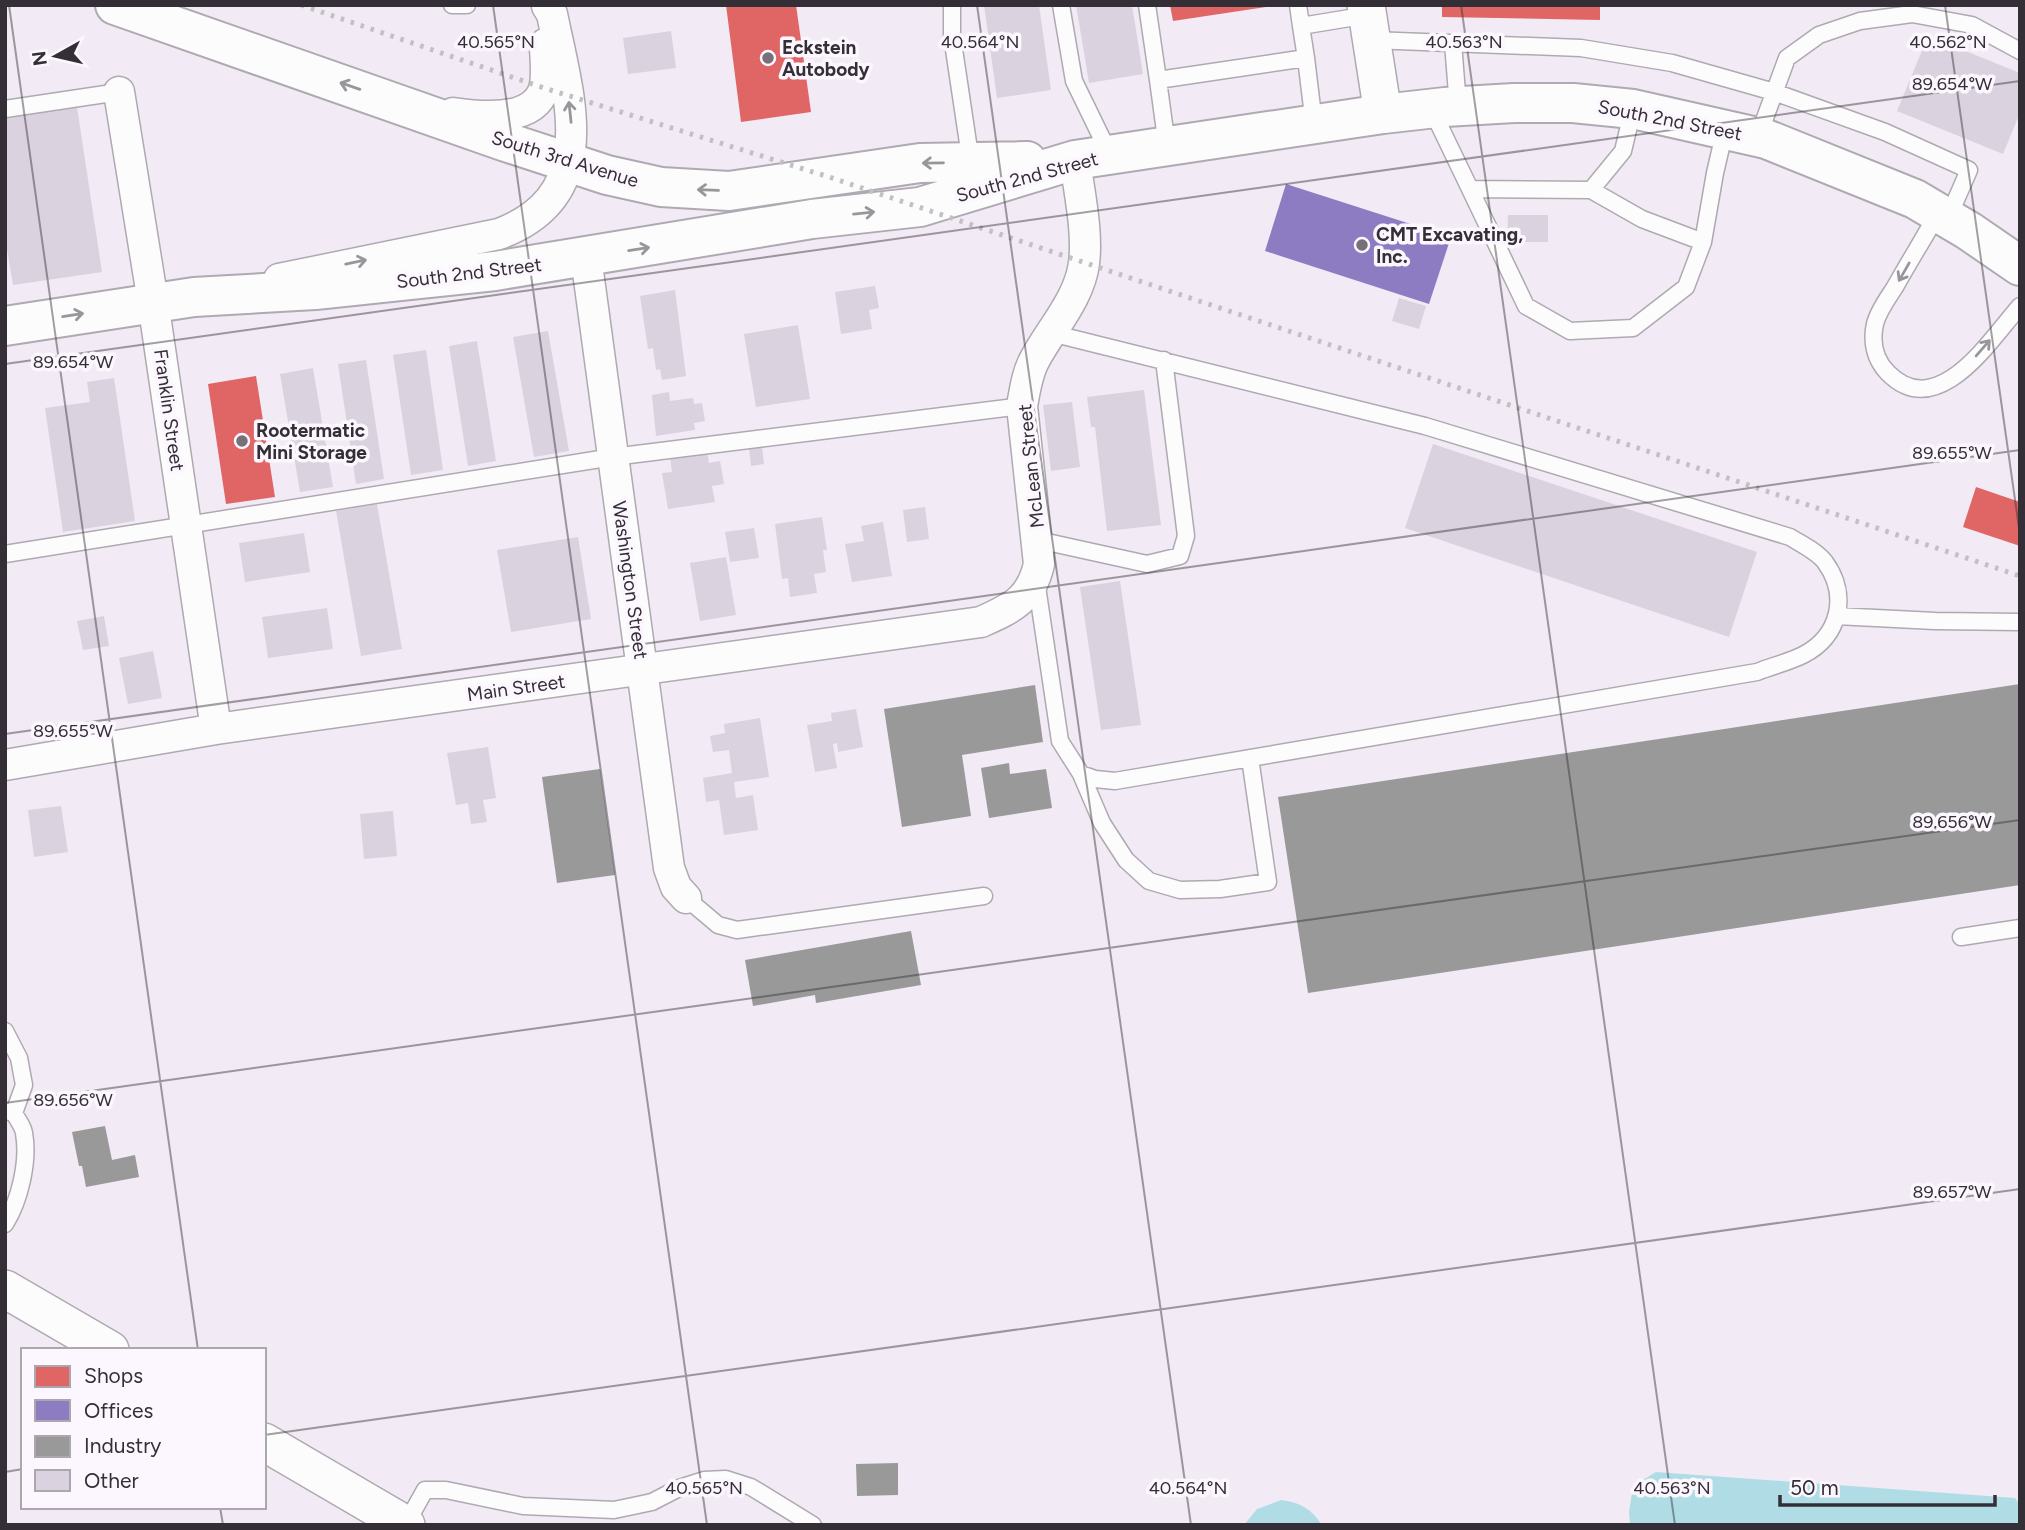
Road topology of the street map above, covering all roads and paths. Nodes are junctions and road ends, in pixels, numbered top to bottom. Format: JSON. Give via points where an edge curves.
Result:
{"nodes":[{"id":1,"x":115,"y":5,"type":"edge"},
{"id":2,"x":452,"y":5,"type":"edge"},
{"id":3,"x":467,"y":5,"type":"edge"},
{"id":4,"x":952,"y":5,"type":"edge"},
{"id":5,"x":1061,"y":5,"type":"edge"},
{"id":6,"x":1147,"y":5,"type":"edge"},
{"id":7,"x":1298,"y":5,"type":"edge"},
{"id":8,"x":547,"y":6,"type":"edge"},
{"id":9,"x":1369,"y":20,"type":"edge"},
{"id":10,"x":1301,"y":26,"type":"junction"},
{"id":11,"x":1453,"y":43,"type":"junction"},
{"id":12,"x":2020,"y":51,"type":"edge"},
{"id":13,"x":1306,"y":58,"type":"junction"},
{"id":14,"x":1158,"y":80,"type":"junction"},
{"id":15,"x":119,"y":92,"type":"joint"},
{"id":16,"x":1774,"y":92,"type":"junction"},
{"id":17,"x":404,"y":105,"type":"junction"},
{"id":18,"x":1444,"y":107,"type":"junction"},
{"id":19,"x":5,"y":109,"type":"edge"},
{"id":20,"x":1633,"y":109,"type":"junction"},
{"id":21,"x":1383,"y":114,"type":"junction"},
{"id":22,"x":1314,"y":124,"type":"junction"},
{"id":23,"x":1742,"y":133,"type":"junction"},
{"id":24,"x":1167,"y":146,"type":"junction"},
{"id":25,"x":1092,"y":158,"type":"junction"},
{"id":26,"x":568,"y":162,"type":"junction"},
{"id":27,"x":973,"y":176,"type":"junction"},
{"id":28,"x":1470,"y":188,"type":"junction"},
{"id":29,"x":1591,"y":190,"type":"junction"},
{"id":30,"x":1943,"y":216,"type":"junction"},
{"id":31,"x":1703,"y":242,"type":"junction"},
{"id":32,"x":586,"y":257,"type":"junction"},
{"id":33,"x":2020,"y":266,"type":"edge"},
{"id":34,"x":194,"y":297,"type":"junction"},
{"id":35,"x":153,"y":302,"type":"junction"},
{"id":36,"x":2020,"y":306,"type":"edge"},
{"id":37,"x":5,"y":326,"type":"edge"},
{"id":38,"x":1051,"y":333,"type":"junction"},
{"id":39,"x":1164,"y":360,"type":"junction"},
{"id":40,"x":1022,"y":406,"type":"junction"},
{"id":41,"x":613,"y":457,"type":"junction"},
{"id":42,"x":186,"y":526,"type":"junction"},
{"id":43,"x":1038,"y":540,"type":"junction"},
{"id":44,"x":5,"y":554,"type":"edge"},
{"id":45,"x":1029,"y":589,"type":"junction"},
{"id":46,"x":1836,"y":616,"type":"junction"},
{"id":47,"x":2020,"y":622,"type":"edge"},
{"id":48,"x":642,"y":671,"type":"junction"},
{"id":49,"x":216,"y":729,"type":"junction"},
{"id":50,"x":1250,"y":758,"type":"junction"},
{"id":51,"x":5,"y":765,"type":"edge"},
{"id":52,"x":1081,"y":774,"type":"junction"},
{"id":53,"x":984,"y":896,"type":"dead end"},
{"id":54,"x":686,"y":898,"type":"joint"},
{"id":55,"x":2020,"y":928,"type":"edge"},
{"id":56,"x":1961,"y":937,"type":"dead end"},
{"id":57,"x":5,"y":1031,"type":"edge"},
{"id":58,"x":9,"y":1112,"type":"edge"},
{"id":59,"x":5,"y":1224,"type":"edge"},
{"id":60,"x":5,"y":1289,"type":"edge"},
{"id":61,"x":107,"y":1348,"type":"edge"},
{"id":62,"x":266,"y":1443,"type":"edge"},
{"id":63,"x":557,"y":1508,"type":"junction"},
{"id":64,"x":406,"y":1525,"type":"edge"},
{"id":65,"x":560,"y":1525,"type":"edge"},
{"id":66,"x":813,"y":1525,"type":"edge"}],
"edges":[{"from":17,"to":1,"type":"main road","name":"South 3rd Avenue","one_way":true},
{"from":2,"to":3,"type":"lane"},
{"from":4,"to":27,"type":"lane","via":[[952,36]]},
{"from":5,"to":25,"type":"lane"},
{"from":6,"to":14,"type":"lane"},
{"from":7,"to":10,"type":"lane"},
{"from":8,"to":17,"type":"street","via":[[544,88],[536,101],[521,111],[494,117]]},
{"from":26,"to":8,"type":"street","one_way":true,"via":[[570,108]]},
{"from":9,"to":10,"type":"lane"},
{"from":9,"to":11,"type":"lane"},
{"from":9,"to":21,"type":"street"},
{"from":10,"to":13,"type":"lane"},
{"from":11,"to":16,"type":"lane","via":[[1581,48],[1672,63]]},
{"from":11,"to":18,"type":"lane"},
{"from":12,"to":16,"type":"lane","via":[[1972,24],[1912,14],[1860,21],[1819,35],[1787,58]]},
{"from":13,"to":14,"type":"lane"},
{"from":13,"to":22,"type":"lane"},
{"from":14,"to":24,"type":"lane"},
{"from":15,"to":19,"type":"lane"},
{"from":15,"to":35,"type":"street","name":"Franklin Street"},
{"from":16,"to":23,"type":"lane"},
{"from":16,"to":30,"type":"lane","via":[[1885,132],[1969,170]]},
{"from":17,"to":26,"type":"main road","name":"South 3rd Avenue"},
{"from":18,"to":20,"type":"main road","name":"South 2nd Street","via":[[1573,103]]},
{"from":18,"to":21,"type":"main road","name":"South 2nd Street"},
{"from":18,"to":28,"type":"lane"},
{"from":20,"to":23,"type":"main road","name":"South 2nd Street"},
{"from":20,"to":29,"type":"lane","via":[[1623,151]]},
{"from":21,"to":22,"type":"main road","name":"South 2nd Street"},
{"from":22,"to":24,"type":"main road","name":"South 2nd Street"},
{"from":23,"to":30,"type":"main road","name":"South 2nd Street","via":[[1865,178]]},
{"from":23,"to":31,"type":"lane","via":[[1715,173]]},
{"from":24,"to":25,"type":"main road","name":"South 2nd Street"},
{"from":25,"to":27,"type":"main road","name":"South 3rd Avenue"},
{"from":25,"to":38,"type":"street","name":"McLean Street","via":[[1082,215],[1084,264]]},
{"from":27,"to":26,"type":"main road","name":"South 3rd Avenue","one_way":true,"via":[[920,163],[729,191],[661,187]]},
{"from":34,"to":26,"type":"street","one_way":true,"via":[[499,234],[532,219],[553,200]]},
{"from":32,"to":27,"type":"main road","name":"South 2nd Street","one_way":true,"via":[[812,219],[920,207]]},
{"from":28,"to":29,"type":"lane"},
{"from":28,"to":31,"type":"lane","via":[[1526,306],[1570,331],[1633,328],[1686,287]]},
{"from":29,"to":31,"type":"lane","via":[[1642,219]]},
{"from":30,"to":33,"type":"main road","name":"South 2nd Street"},
{"from":30,"to":36,"type":"lane","one_way":true,"via":[[1875,321],[1873,342],[1880,365],[1896,381],[1935,388],[1958,376]]},
{"from":32,"to":34,"type":"main road","name":"South 2nd Street","via":[[401,282]]},
{"from":32,"to":41,"type":"street","name":"Washington Street"},
{"from":34,"to":35,"type":"main road","name":"South 2nd Street"},
{"from":37,"to":35,"type":"main road","name":"South 2nd Street","one_way":true},
{"from":35,"to":42,"type":"street","name":"Franklin Street"},
{"from":38,"to":39,"type":"lane"},
{"from":38,"to":40,"type":"street","name":"McLean Street","via":[[1034,360]]},
{"from":39,"to":43,"type":"lane","via":[[1186,536],[1180,556],[1147,564]]},
{"from":39,"to":46,"type":"lane","via":[[1425,426],[1790,537],[1824,559],[1834,576],[1838,584]]},
{"from":40,"to":41,"type":"lane"},
{"from":40,"to":43,"type":"street","name":"McLean Street"},
{"from":41,"to":42,"type":"lane"},
{"from":41,"to":48,"type":"street","name":"Washington Street"},
{"from":42,"to":44,"type":"lane"},
{"from":42,"to":49,"type":"street","name":"Franklin Street"},
{"from":43,"to":45,"type":"street","name":"McLean Street","via":[[1039,564]]},
{"from":45,"to":48,"type":"street","name":"Main Street","via":[[1009,610],[981,622]]},
{"from":45,"to":52,"type":"lane","name":"McLean Street","via":[[1060,741]]},
{"from":46,"to":47,"type":"lane"},
{"from":46,"to":50,"type":"lane","via":[[1829,636],[1804,654],[1757,672]]},
{"from":48,"to":49,"type":"street","name":"Main Street"},
{"from":48,"to":54,"type":"street","name":"Washington Street","via":[[669,868]]},
{"from":49,"to":51,"type":"street","name":"Main Street"},
{"from":50,"to":52,"type":"lane","via":[[1115,780]]},
{"from":50,"to":52,"type":"lane","name":"McLean Street","via":[[1268,883],[1220,889],[1180,890],[1149,881],[1126,860],[1102,823]]},
{"from":53,"to":54,"type":"lane","via":[[737,930],[718,925]]},
{"from":55,"to":56,"type":"lane"},
{"from":57,"to":58,"type":"lane","via":[[19,1058],[24,1085]]},
{"from":58,"to":59,"type":"lane","via":[[24,1131],[24,1163],[15,1208]]},
{"from":60,"to":61,"type":"street"},
{"from":62,"to":64,"type":"street"},
{"from":63,"to":64,"type":"lane","via":[[425,1490]]},
{"from":63,"to":65,"type":"lane"},
{"from":63,"to":66,"type":"lane","via":[[614,1510],[652,1502],[704,1480],[726,1479],[751,1487]]}]}
